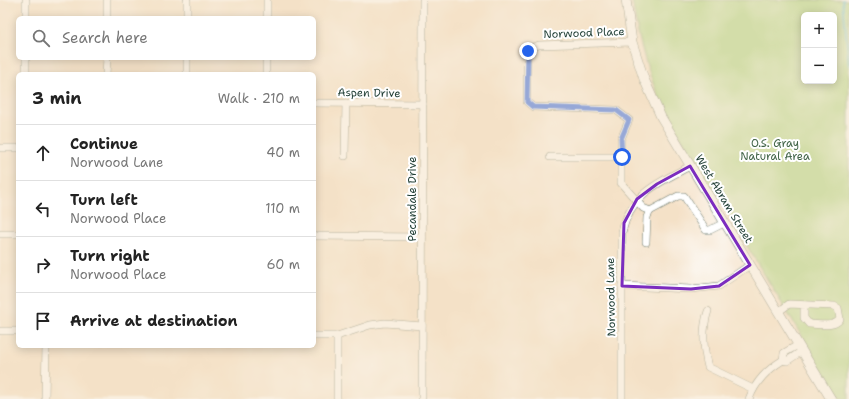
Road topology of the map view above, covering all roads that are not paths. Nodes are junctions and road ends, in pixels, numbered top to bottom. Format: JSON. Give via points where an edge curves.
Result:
{"nodes":[{"id":1,"x":26,"y":0,"type":"edge"},
{"id":2,"x":107,"y":0,"type":"edge"},
{"id":3,"x":187,"y":0,"type":"edge"},
{"id":4,"x":267,"y":0,"type":"edge"},
{"id":5,"x":424,"y":0,"type":"edge"},
{"id":6,"x":626,"y":0,"type":"edge"},
{"id":7,"x":26,"y":16,"type":"edge"},
{"id":8,"x":107,"y":16,"type":"edge"},
{"id":9,"x":187,"y":16,"type":"edge"},
{"id":10,"x":267,"y":16,"type":"edge"},
{"id":11,"x":632,"y":42,"type":"junction"},
{"id":12,"x":26,"y":60,"type":"edge"},
{"id":13,"x":106,"y":60,"type":"edge"},
{"id":14,"x":187,"y":60,"type":"edge"},
{"id":15,"x":266,"y":60,"type":"edge"},
{"id":16,"x":26,"y":72,"type":"edge"},
{"id":17,"x":106,"y":72,"type":"edge"},
{"id":18,"x":187,"y":72,"type":"edge"},
{"id":19,"x":266,"y":72,"type":"edge"},
{"id":20,"x":316,"y":103,"type":"edge"},
{"id":21,"x":346,"y":103,"type":"junction"},
{"id":22,"x":423,"y":104,"type":"junction"},
{"id":23,"x":0,"y":148,"type":"edge"},
{"id":24,"x":16,"y":148,"type":"edge"},
{"id":25,"x":346,"y":156,"type":"dead end"},
{"id":26,"x":550,"y":157,"type":"dead end"},
{"id":27,"x":622,"y":157,"type":"junction"},
{"id":28,"x":690,"y":166,"type":"junction"},
{"id":29,"x":637,"y":199,"type":"junction"},
{"id":30,"x":650,"y":211,"type":"junction"},
{"id":31,"x":724,"y":223,"type":"junction"},
{"id":32,"x":0,"y":234,"type":"edge"},
{"id":33,"x":16,"y":234,"type":"edge"},
{"id":34,"x":316,"y":236,"type":"edge"},
{"id":35,"x":422,"y":237,"type":"junction"},
{"id":36,"x":646,"y":242,"type":"dead end"},
{"id":37,"x":750,"y":265,"type":"junction"},
{"id":38,"x":622,"y":286,"type":"junction"},
{"id":39,"x":804,"y":306,"type":"junction"},
{"id":40,"x":708,"y":311,"type":"dead end"},
{"id":41,"x":778,"y":312,"type":"junction"},
{"id":42,"x":422,"y":326,"type":"junction"},
{"id":43,"x":0,"y":331,"type":"edge"},
{"id":44,"x":16,"y":331,"type":"edge"},
{"id":45,"x":316,"y":336,"type":"edge"},
{"id":46,"x":337,"y":336,"type":"junction"},
{"id":47,"x":46,"y":348,"type":"edge"},
{"id":48,"x":800,"y":348,"type":"junction"},
{"id":49,"x":753,"y":389,"type":"junction"},
{"id":50,"x":45,"y":399,"type":"edge"},
{"id":51,"x":337,"y":399,"type":"edge"},
{"id":52,"x":422,"y":399,"type":"edge"},
{"id":53,"x":622,"y":399,"type":"edge"},
{"id":54,"x":749,"y":399,"type":"edge"},
{"id":55,"x":831,"y":399,"type":"edge"}],
"edges":[{"from":1,"to":7,"type":"street"},
{"from":2,"to":8,"type":"street"},
{"from":3,"to":9,"type":"street"},
{"from":4,"to":10,"type":"street"},
{"from":5,"to":22,"type":"street","name":"Pecandale Drive"},
{"from":6,"to":11,"type":"main road","name":"West Abram Street"},
{"from":11,"to":27,"type":"street","name":"Norwood Place","via":[[539,45],[527,54],[527,102],[530,106],[616,110],[629,120],[621,139]]},
{"from":11,"to":28,"type":"main road","name":"West Abram Street","via":[[644,79],[661,117]]},
{"from":12,"to":16,"type":"street"},
{"from":13,"to":17,"type":"street"},
{"from":14,"to":18,"type":"street"},
{"from":15,"to":19,"type":"street"},
{"from":20,"to":21,"type":"street","name":"Aspen Drive"},
{"from":21,"to":22,"type":"street","name":"Aspen Drive"},
{"from":21,"to":25,"type":"street"},
{"from":22,"to":35,"type":"street","name":"Pecandale Drive"},
{"from":23,"to":24,"type":"street"},
{"from":26,"to":27,"type":"street"},
{"from":27,"to":29,"type":"street","via":[[621,183]]},
{"from":28,"to":29,"type":"street","name":"Norwood Lane","via":[[657,184]]},
{"from":28,"to":31,"type":"main road","name":"West Abram Street"},
{"from":29,"to":30,"type":"street","via":[[643,208]]},
{"from":29,"to":38,"type":"street","name":"Norwood Lane","via":[[622,232]]},
{"from":30,"to":31,"type":"street","via":[[678,196],[684,196],[706,230]]},
{"from":30,"to":36,"type":"street","via":[[647,217]]},
{"from":31,"to":37,"type":"main road","name":"West Abram Street"},
{"from":32,"to":33,"type":"street"},
{"from":34,"to":35,"type":"street"},
{"from":35,"to":42,"type":"street","name":"Pecandale Drive"},
{"from":37,"to":38,"type":"street","via":[[719,286],[691,289]]},
{"from":37,"to":41,"type":"main road","name":"West Abram Street"},
{"from":38,"to":53,"type":"street","name":"Norwood Lane"},
{"from":39,"to":39,"type":"street","via":[[834,306],[838,308],[840,319],[832,324],[810,324],[804,318]]},
{"from":39,"to":41,"type":"street","via":[[789,304]]},
{"from":40,"to":49,"type":"street","via":[[704,323],[704,353],[708,367]]},
{"from":41,"to":48,"type":"main road","name":"West Abram Street"},
{"from":42,"to":46,"type":"street","via":[[385,323]]},
{"from":42,"to":52,"type":"street","name":"Pecandale Drive"},
{"from":43,"to":44,"type":"street"},
{"from":45,"to":46,"type":"street"},
{"from":46,"to":51,"type":"street"},
{"from":47,"to":50,"type":"street"},
{"from":48,"to":49,"type":"street","via":[[787,361],[783,360],[767,371]]},
{"from":48,"to":55,"type":"main road","name":"West Abram Street"},
{"from":49,"to":54,"type":"street"}]}
